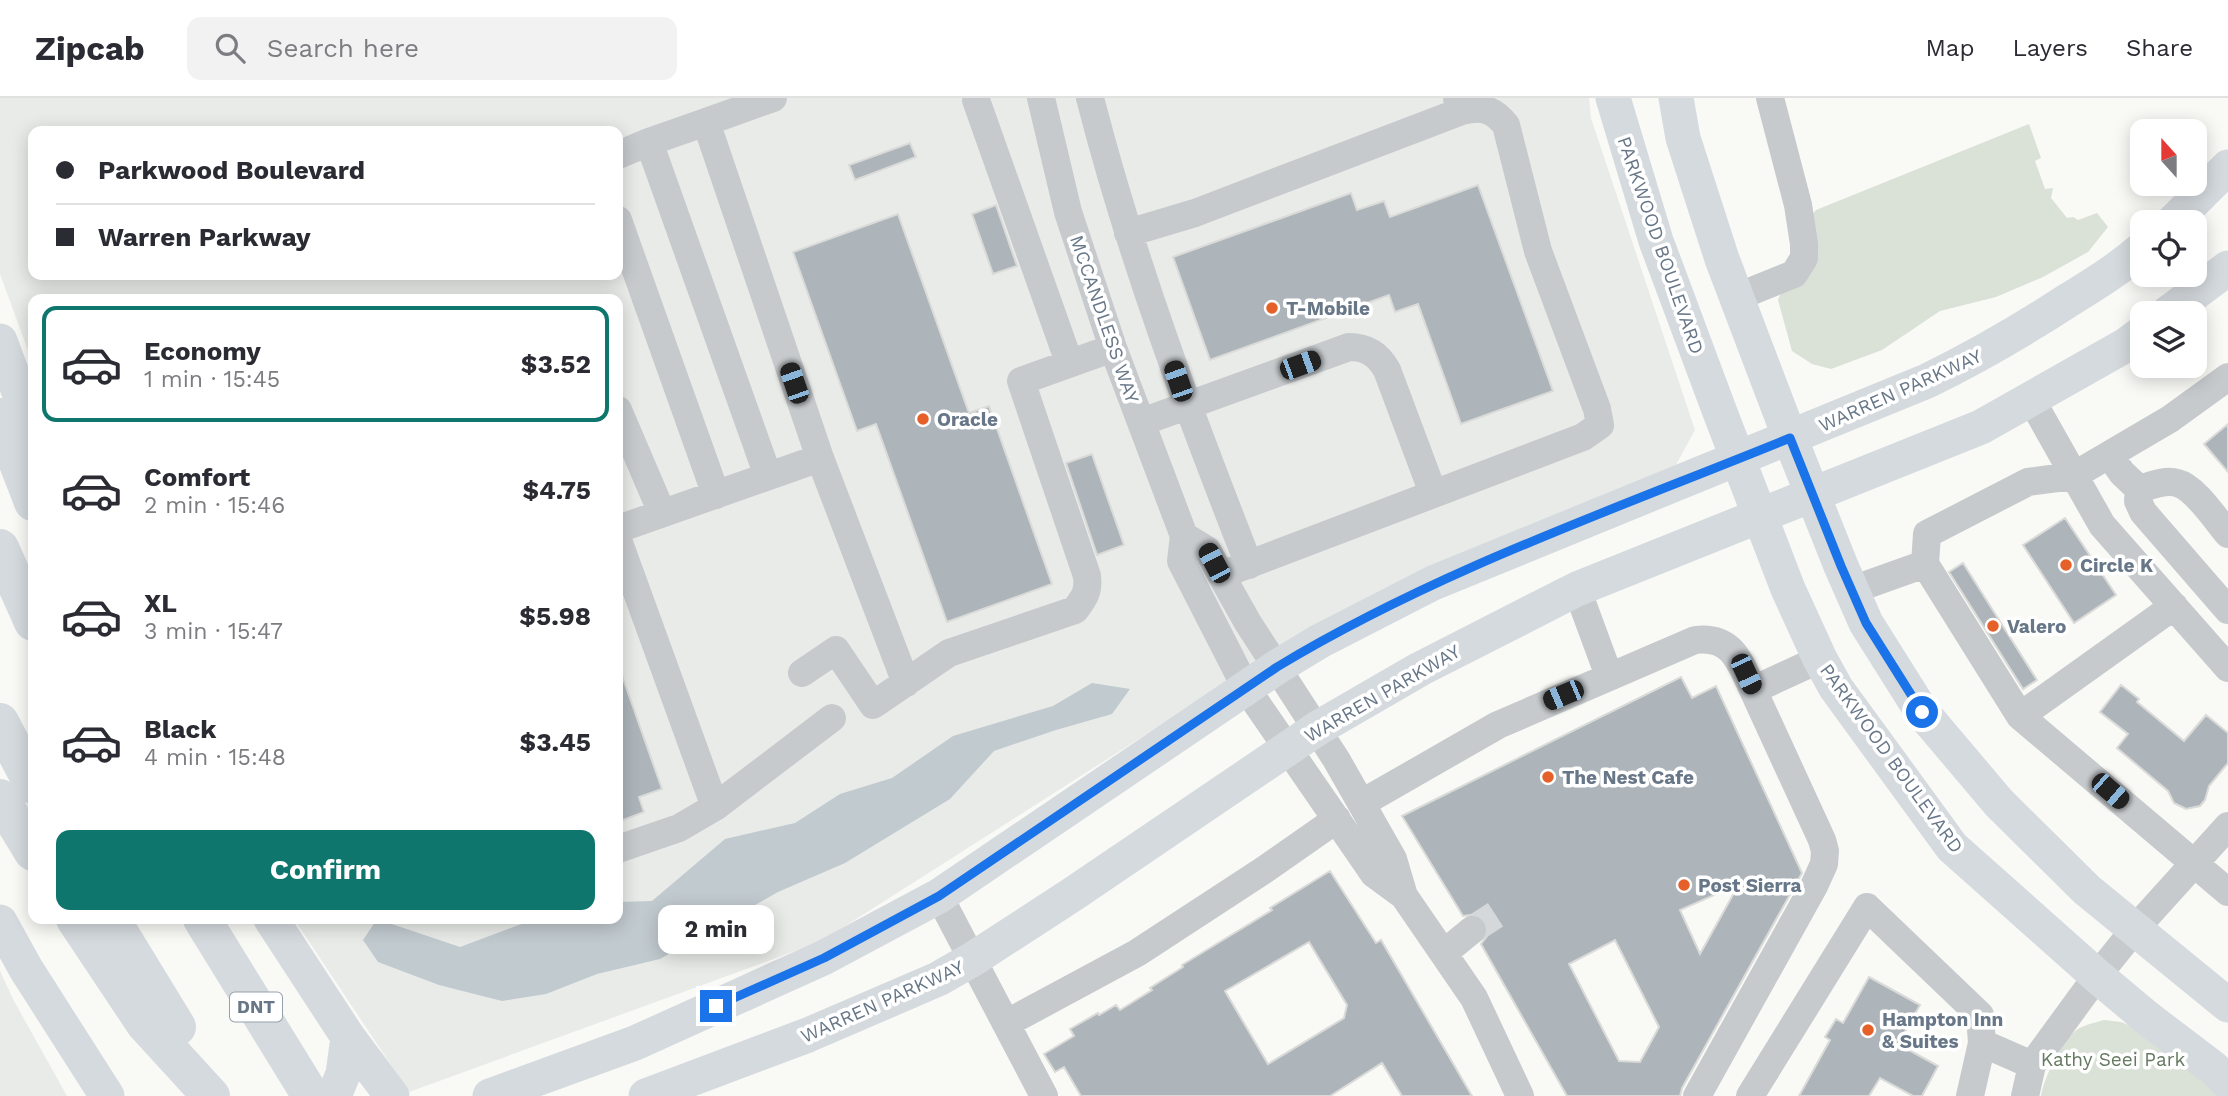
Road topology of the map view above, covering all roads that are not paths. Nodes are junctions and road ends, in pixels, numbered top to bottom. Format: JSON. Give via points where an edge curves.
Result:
{"nodes":[{"id":1,"x":773,"y":98,"type":"edge"},
{"id":2,"x":1041,"y":98,"type":"edge"},
{"id":3,"x":1090,"y":98,"type":"edge"},
{"id":4,"x":1613,"y":98,"type":"edge"},
{"id":5,"x":1676,"y":98,"type":"edge"},
{"id":6,"x":1770,"y":98,"type":"edge"},
{"id":7,"x":977,"y":99,"type":"edge"},
{"id":8,"x":1460,"y":104,"type":"edge"},
{"id":9,"x":706,"y":122,"type":"junction"},
{"id":10,"x":649,"y":142,"type":"junction"},
{"id":11,"x":623,"y":153,"type":"edge"},
{"id":12,"x":2228,"y":167,"type":"edge"},
{"id":13,"x":2185,"y":210,"type":"edge"},
{"id":14,"x":1128,"y":233,"type":"junction"},
{"id":15,"x":623,"y":234,"type":"edge"},
{"id":16,"x":2130,"y":260,"type":"edge"},
{"id":17,"x":2228,"y":268,"type":"edge"},
{"id":18,"x":1737,"y":297,"type":"junction"},
{"id":19,"x":2184,"y":301,"type":"edge"},
{"id":20,"x":0,"y":341,"type":"edge"},
{"id":21,"x":2130,"y":342,"type":"edge"},
{"id":22,"x":1113,"y":348,"type":"junction"},
{"id":23,"x":1069,"y":362,"type":"junction"},
{"id":24,"x":2228,"y":377,"type":"edge"},
{"id":25,"x":2031,"y":399,"type":"junction"},
{"id":26,"x":1187,"y":406,"type":"junction"},
{"id":27,"x":0,"y":417,"type":"edge"},
{"id":28,"x":28,"y":417,"type":"edge"},
{"id":29,"x":623,"y":422,"type":"edge"},
{"id":30,"x":1142,"y":422,"type":"junction"},
{"id":31,"x":1790,"y":438,"type":"junction"},
{"id":32,"x":2110,"y":456,"type":"junction"},
{"id":33,"x":820,"y":458,"type":"junction"},
{"id":34,"x":1738,"y":459,"type":"junction"},
{"id":35,"x":768,"y":476,"type":"junction"},
{"id":36,"x":2073,"y":476,"type":"junction"},
{"id":37,"x":28,"y":489,"type":"edge"},
{"id":38,"x":2139,"y":489,"type":"junction"},
{"id":39,"x":1433,"y":493,"type":"junction"},
{"id":40,"x":716,"y":495,"type":"junction"},
{"id":41,"x":1813,"y":496,"type":"junction"},
{"id":42,"x":662,"y":513,"type":"junction"},
{"id":43,"x":1760,"y":517,"type":"junction"},
{"id":44,"x":623,"y":527,"type":"edge"},
{"id":45,"x":2228,"y":534,"type":"edge"},
{"id":46,"x":1184,"y":536,"type":"junction"},
{"id":47,"x":0,"y":548,"type":"edge"},
{"id":48,"x":623,"y":554,"type":"edge"},
{"id":49,"x":1925,"y":564,"type":"junction"},
{"id":50,"x":1250,"y":565,"type":"junction"},
{"id":51,"x":1221,"y":575,"type":"junction"},
{"id":52,"x":1577,"y":589,"type":"junction"},
{"id":53,"x":1852,"y":590,"type":"junction"},
{"id":54,"x":2174,"y":606,"type":"junction"},
{"id":55,"x":2228,"y":610,"type":"edge"},
{"id":56,"x":28,"y":611,"type":"edge"},
{"id":57,"x":1820,"y":659,"type":"junction"},
{"id":58,"x":1277,"y":667,"type":"junction"},
{"id":59,"x":2228,"y":668,"type":"edge"},
{"id":60,"x":802,"y":673,"type":"dead end"},
{"id":61,"x":1609,"y":676,"type":"junction"},
{"id":62,"x":906,"y":683,"type":"junction"},
{"id":63,"x":1246,"y":688,"type":"junction"},
{"id":64,"x":1753,"y":690,"type":"junction"},
{"id":65,"x":2020,"y":716,"type":"junction"},
{"id":66,"x":832,"y":718,"type":"dead end"},
{"id":67,"x":0,"y":722,"type":"edge"},
{"id":68,"x":1318,"y":728,"type":"junction"},
{"id":69,"x":1289,"y":748,"type":"junction"},
{"id":70,"x":28,"y":775,"type":"edge"},
{"id":71,"x":0,"y":798,"type":"edge"},
{"id":72,"x":1362,"y":803,"type":"junction"},
{"id":73,"x":715,"y":807,"type":"junction"},
{"id":74,"x":1337,"y":819,"type":"junction"},
{"id":75,"x":2228,"y":826,"type":"edge"},
{"id":76,"x":28,"y":844,"type":"edge"},
{"id":77,"x":623,"y":847,"type":"edge"},
{"id":78,"x":2194,"y":864,"type":"junction"},
{"id":79,"x":2228,"y":892,"type":"edge"},
{"id":80,"x":939,"y":896,"type":"junction"},
{"id":81,"x":1404,"y":896,"type":"junction"},
{"id":82,"x":0,"y":922,"type":"edge"},
{"id":83,"x":78,"y":924,"type":"edge"},
{"id":84,"x":114,"y":924,"type":"edge"},
{"id":85,"x":205,"y":924,"type":"edge"},
{"id":86,"x":274,"y":924,"type":"edge"},
{"id":87,"x":1472,"y":930,"type":"tunnel mouth"},
{"id":88,"x":2134,"y":930,"type":"junction"},
{"id":89,"x":1444,"y":953,"type":"junction"},
{"id":90,"x":973,"y":959,"type":"junction"},
{"id":91,"x":2096,"y":976,"type":"junction"},
{"id":92,"x":2228,"y":1005,"type":"edge"},
{"id":93,"x":1007,"y":1023,"type":"junction"},
{"id":94,"x":348,"y":1037,"type":"junction"},
{"id":95,"x":1982,"y":1043,"type":"junction"},
{"id":96,"x":2032,"y":1065,"type":"junction"},
{"id":97,"x":2228,"y":1082,"type":"edge"},
{"id":98,"x":107,"y":1096,"type":"edge"},
{"id":99,"x":211,"y":1096,"type":"edge"},
{"id":100,"x":219,"y":1096,"type":"edge"},
{"id":101,"x":311,"y":1096,"type":"edge"},
{"id":102,"x":334,"y":1096,"type":"edge"},
{"id":103,"x":392,"y":1096,"type":"edge"},
{"id":104,"x":490,"y":1096,"type":"edge"},
{"id":105,"x":646,"y":1096,"type":"edge"},
{"id":106,"x":1044,"y":1096,"type":"edge"},
{"id":107,"x":1520,"y":1096,"type":"edge"},
{"id":108,"x":1697,"y":1096,"type":"edge"},
{"id":109,"x":1750,"y":1096,"type":"edge"},
{"id":110,"x":1970,"y":1096,"type":"edge"},
{"id":111,"x":2025,"y":1096,"type":"edge"}],
"edges":[{"from":1,"to":9,"type":"street"},
{"from":2,"to":22,"type":"street","name":"MCCANDLESS WAY","via":[[1068,212]]},
{"from":3,"to":14,"type":"street"},
{"from":4,"to":34,"type":"main road","name":"PARKWOOD BOULEVARD","via":[[1656,240]]},
{"from":5,"to":18,"type":"main road","via":[[1682,138]]},
{"from":6,"to":18,"type":"street","via":[[1798,205],[1804,258],[1794,274]]},
{"from":7,"to":23,"type":"street"},
{"from":8,"to":14,"type":"street","via":[[1195,213]]},
{"from":8,"to":39,"type":"street","via":[[1490,110],[1506,125],[1538,251],[1600,425],[1583,438]]},
{"from":9,"to":10,"type":"street"},
{"from":9,"to":33,"type":"street"},
{"from":10,"to":11,"type":"street"},
{"from":10,"to":35,"type":"street"},
{"from":12,"to":13,"type":"main road"},
{"from":14,"to":26,"type":"street"},
{"from":15,"to":40,"type":"street"},
{"from":16,"to":31,"type":"main road","name":"WARREN PARKWAY","via":[[1979,355]]},
{"from":17,"to":19,"type":"main road"},
{"from":18,"to":31,"type":"main road"},
{"from":20,"to":28,"type":"main road"},
{"from":21,"to":25,"type":"main road","name":"WARREN PARKWAY"},
{"from":22,"to":23,"type":"street"},
{"from":22,"to":30,"type":"street","name":"MCCANDLESS WAY"},
{"from":23,"to":62,"type":"street","via":[[1021,381],[1087,576],[1085,597],[1075,611],[949,653]]},
{"from":24,"to":32,"type":"street"},
{"from":25,"to":36,"type":"street"},
{"from":25,"to":41,"type":"main road","name":"WARREN PARKWAY","via":[[1981,428]]},
{"from":26,"to":30,"type":"street"},
{"from":26,"to":39,"type":"street","via":[[1349,347],[1362,347],[1381,359],[1387,370]]},
{"from":26,"to":50,"type":"street"},
{"from":27,"to":37,"type":"highway"},
{"from":29,"to":42,"type":"street"},
{"from":30,"to":46,"type":"street","name":"MCCANDLESS WAY"},
{"from":31,"to":34,"type":"main road","name":"WARREN PARKWAY"},
{"from":31,"to":41,"type":"main road"},
{"from":32,"to":36,"type":"street"},
{"from":32,"to":38,"type":"street"},
{"from":33,"to":35,"type":"street"},
{"from":33,"to":62,"type":"street"},
{"from":34,"to":43,"type":"main road","name":"PARKWOOD BOULEVARD"},
{"from":34,"to":58,"type":"main road","name":"WARREN PARKWAY","via":[[1433,583]]},
{"from":35,"to":40,"type":"street"},
{"from":36,"to":49,"type":"street","via":[[2028,482],[1927,534]]},
{"from":36,"to":54,"type":"street","via":[[2102,525]]},
{"from":38,"to":45,"type":"street","via":[[2177,482],[2191,490]]},
{"from":38,"to":55,"type":"street","via":[[2143,512]]},
{"from":39,"to":50,"type":"street"},
{"from":40,"to":42,"type":"street"},
{"from":41,"to":43,"type":"main road","name":"WARREN PARKWAY"},
{"from":41,"to":53,"type":"main road"},
{"from":42,"to":44,"type":"street"},
{"from":43,"to":52,"type":"main road","name":"WARREN PARKWAY"},
{"from":43,"to":57,"type":"main road","name":"PARKWOOD BOULEVARD"},
{"from":46,"to":51,"type":"street","via":[[1207,550]]},
{"from":46,"to":63,"type":"street","name":"MCCANDLESS WAY","via":[[1181,561]]},
{"from":47,"to":56,"type":"highway"},
{"from":48,"to":73,"type":"street"},
{"from":49,"to":53,"type":"street"},
{"from":49,"to":65,"type":"street"},
{"from":50,"to":51,"type":"street"},
{"from":51,"to":58,"type":"street"},
{"from":52,"to":61,"type":"street"},
{"from":52,"to":68,"type":"main road","name":"WARREN PARKWAY","via":[[1420,669]]},
{"from":53,"to":88,"type":"main road","via":[[1866,623],[1922,712],[1999,803]]},
{"from":54,"to":59,"type":"street"},
{"from":54,"to":65,"type":"street"},
{"from":57,"to":64,"type":"street"},
{"from":57,"to":91,"type":"main road","name":"PARKWOOD BOULEVARD","via":[[1836,688],[1952,847]]},
{"from":58,"to":63,"type":"main road","name":"WARREN PARKWAY"},
{"from":58,"to":68,"type":"street"},
{"from":60,"to":62,"type":"street","via":[[836,650],[873,705]]},
{"from":61,"to":64,"type":"street","via":[[1690,642],[1710,639],[1734,653]]},
{"from":61,"to":72,"type":"street","via":[[1498,725]]},
{"from":63,"to":69,"type":"street","name":"MCCANDLESS WAY"},
{"from":63,"to":80,"type":"main road","name":"WARREN PARKWAY"},
{"from":64,"to":108,"type":"street","via":[[1822,841],[1824,864]]},
{"from":65,"to":78,"type":"street"},
{"from":66,"to":73,"type":"street"},
{"from":67,"to":70,"type":"highway"},
{"from":68,"to":69,"type":"main road","name":"WARREN PARKWAY"},
{"from":68,"to":72,"type":"street"},
{"from":69,"to":74,"type":"street","name":"MCCANDLESS WAY"},
{"from":69,"to":90,"type":"main road","name":"WARREN PARKWAY"},
{"from":71,"to":76,"type":"highway"},
{"from":72,"to":81,"type":"street","via":[[1393,859]]},
{"from":73,"to":77,"type":"street","via":[[679,828]]},
{"from":74,"to":81,"type":"street","name":"MCCANDLESS WAY","via":[[1374,874]]},
{"from":74,"to":93,"type":"street","via":[[1137,953]]},
{"from":75,"to":78,"type":"street"},
{"from":78,"to":79,"type":"street"},
{"from":78,"to":88,"type":"street"},
{"from":80,"to":90,"type":"street"},
{"from":80,"to":104,"type":"main road","name":"WARREN PARKWAY","via":[[824,958],[645,1038]]},
{"from":81,"to":89,"type":"street"},
{"from":82,"to":98,"type":"main road"},
{"from":83,"to":99,"type":"highway","via":[[145,1024]]},
{"from":84,"to":100,"type":"highway"},
{"from":85,"to":101,"type":"highway","number":"DNT"},
{"from":86,"to":94,"type":"main road"},
{"from":87,"to":89,"type":"street"},
{"from":88,"to":91,"type":"street"},
{"from":88,"to":92,"type":"main road"},
{"from":89,"to":107,"type":"street","via":[[1474,998]]},
{"from":90,"to":93,"type":"street"},
{"from":90,"to":105,"type":"main road","name":"WARREN PARKWAY","via":[[894,1000]]},
{"from":91,"to":96,"type":"street"},
{"from":91,"to":97,"type":"main road","name":"PARKWOOD BOULEVARD"},
{"from":93,"to":106,"type":"street"},
{"from":94,"to":102,"type":"main road","via":[[344,1074]]},
{"from":94,"to":103,"type":"main road"},
{"from":95,"to":96,"type":"street"},
{"from":95,"to":109,"type":"street","via":[[1980,1015],[1867,907]]},
{"from":95,"to":110,"type":"street"},
{"from":96,"to":111,"type":"street"}]}
